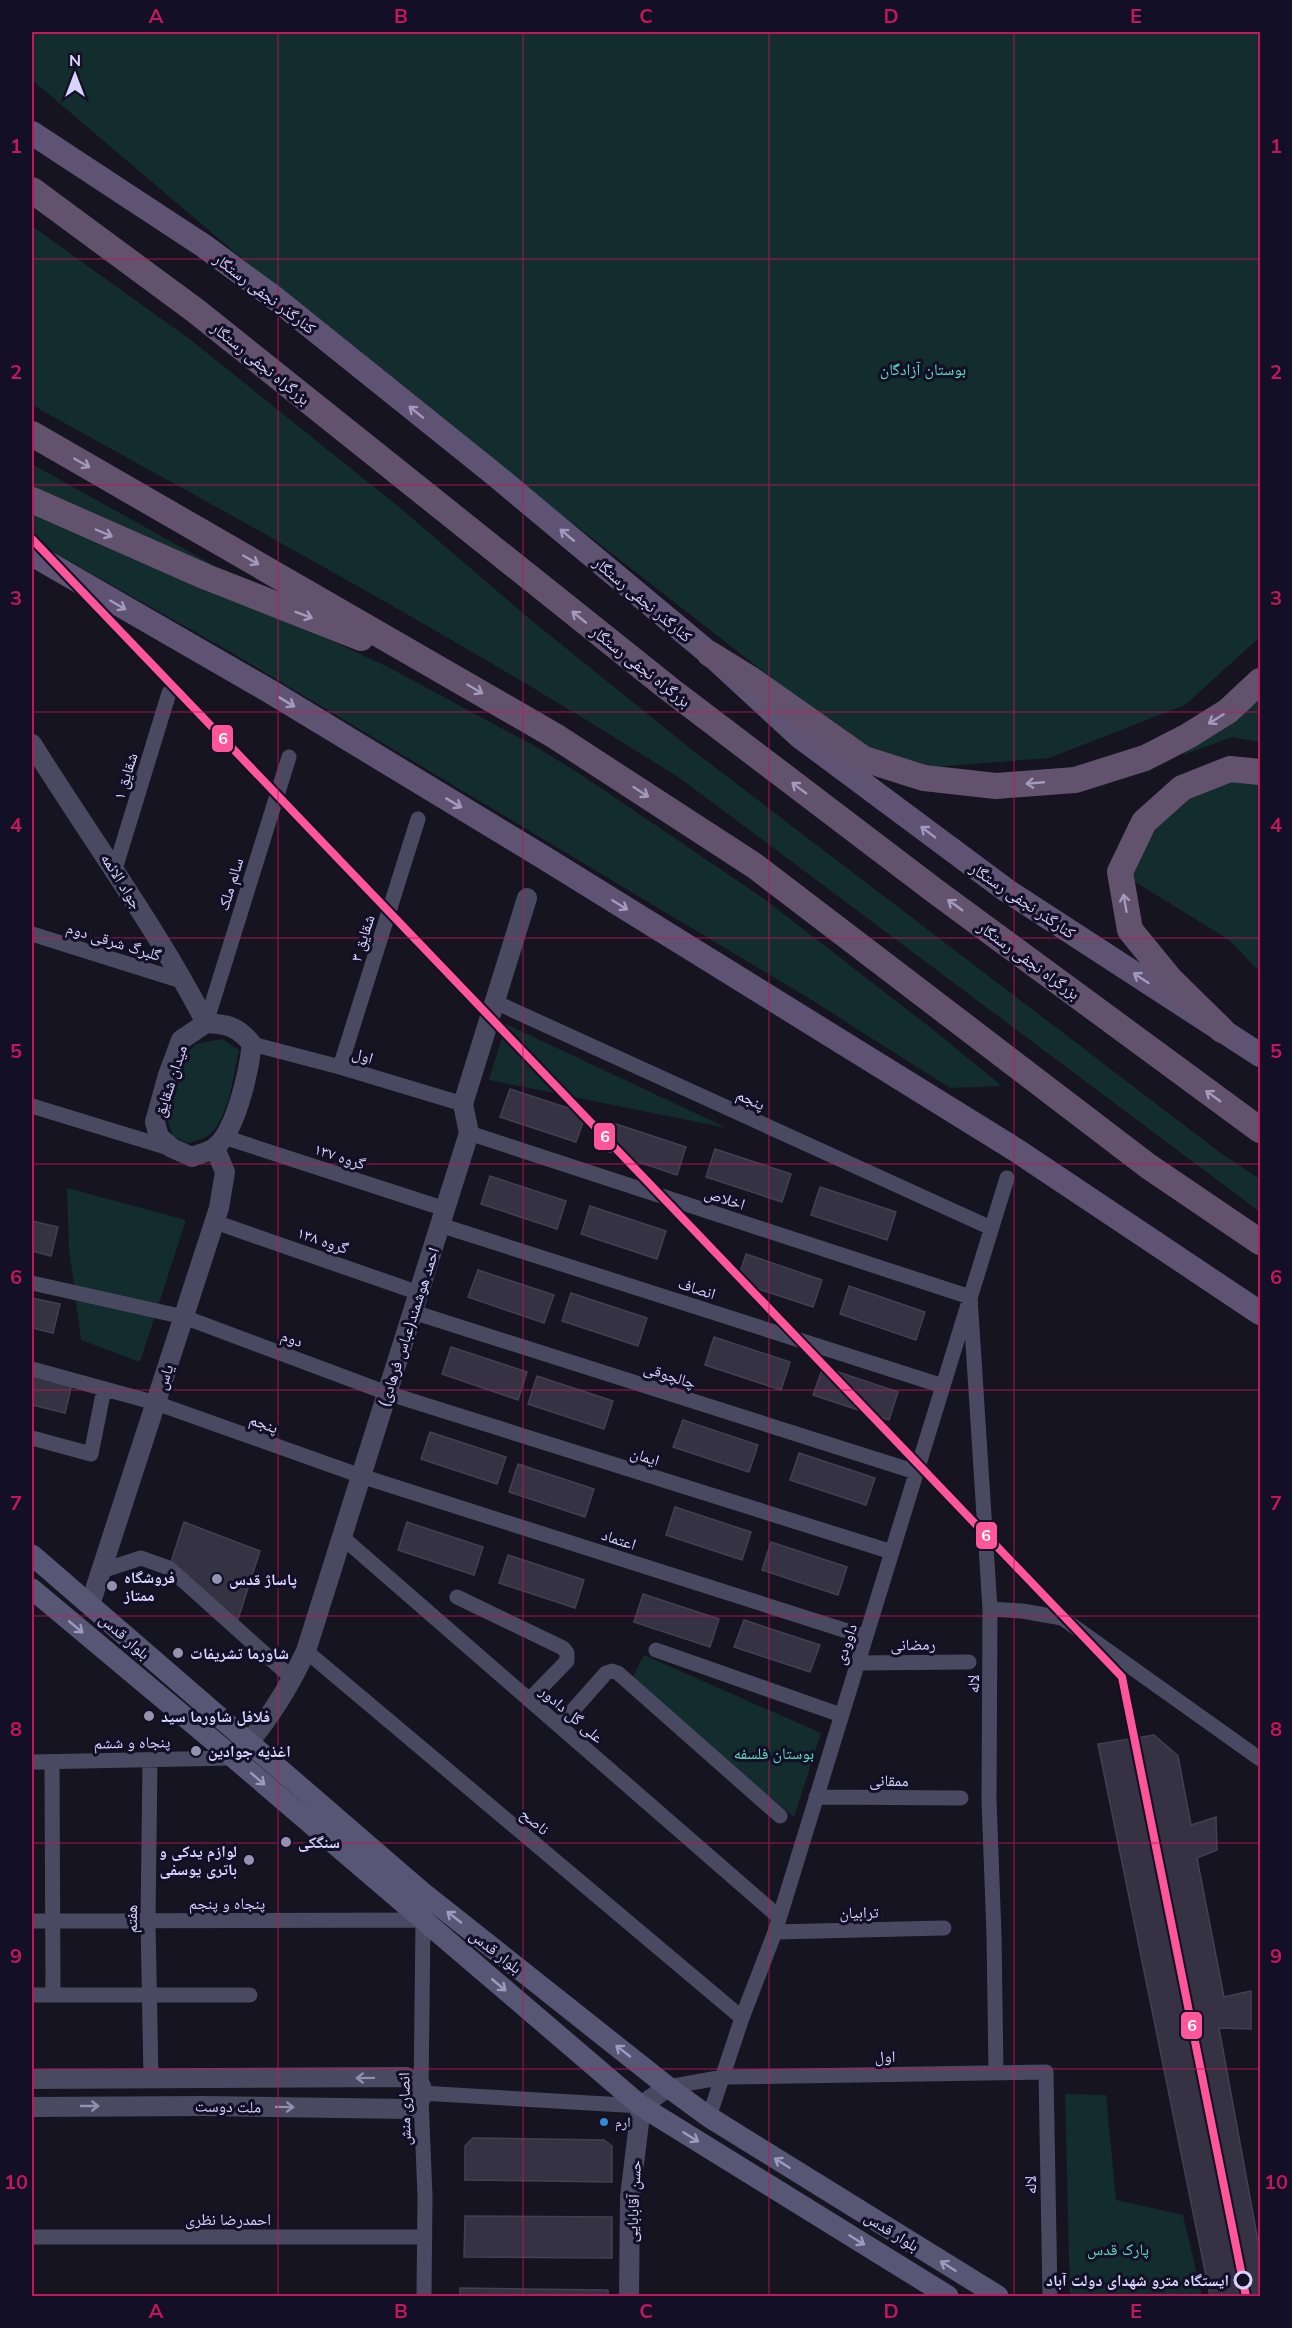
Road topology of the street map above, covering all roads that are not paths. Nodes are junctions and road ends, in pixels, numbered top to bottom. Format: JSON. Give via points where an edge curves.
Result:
{"nodes":[{"id":1,"x":32,"y":133,"type":"edge"},
{"id":2,"x":32,"y":190,"type":"edge"},
{"id":3,"x":32,"y":434,"type":"edge"},
{"id":4,"x":32,"y":500,"type":"edge"},
{"id":5,"x":34,"y":556,"type":"edge"},
{"id":6,"x":710,"y":654,"type":"junction"},
{"id":7,"x":438,"y":668,"type":"junction"},
{"id":8,"x":1260,"y":681,"type":"edge"},
{"id":9,"x":169,"y":693,"type":"dead end"},
{"id":10,"x":32,"y":744,"type":"edge"},
{"id":11,"x":289,"y":757,"type":"dead end"},
{"id":12,"x":39,"y":766,"type":"edge"},
{"id":13,"x":1260,"y":772,"type":"edge"},
{"id":14,"x":418,"y":819,"type":"dead end"},
{"id":15,"x":115,"y":869,"type":"junction"},
{"id":16,"x":527,"y":898,"type":"dead end"},
{"id":17,"x":32,"y":934,"type":"edge"},
{"id":18,"x":185,"y":982,"type":"junction"},
{"id":19,"x":495,"y":1002,"type":"junction"},
{"id":20,"x":206,"y":1023,"type":"junction"},
{"id":21,"x":1222,"y":1030,"type":"junction"},
{"id":22,"x":252,"y":1044,"type":"junction"},
{"id":23,"x":1260,"y":1055,"type":"edge"},
{"id":24,"x":340,"y":1067,"type":"junction"},
{"id":25,"x":463,"y":1104,"type":"junction"},
{"id":26,"x":32,"y":1106,"type":"edge"},
{"id":27,"x":1260,"y":1130,"type":"edge"},
{"id":28,"x":469,"y":1133,"type":"junction"},
{"id":29,"x":219,"y":1143,"type":"junction"},
{"id":30,"x":172,"y":1148,"type":"junction"},
{"id":31,"x":1007,"y":1178,"type":"dead end"},
{"id":32,"x":443,"y":1217,"type":"junction"},
{"id":33,"x":215,"y":1222,"type":"junction"},
{"id":34,"x":991,"y":1228,"type":"junction"},
{"id":35,"x":1260,"y":1242,"type":"edge"},
{"id":36,"x":32,"y":1283,"type":"edge"},
{"id":37,"x":419,"y":1293,"type":"junction"},
{"id":38,"x":970,"y":1298,"type":"junction"},
{"id":39,"x":413,"y":1312,"type":"junction"},
{"id":40,"x":1260,"y":1313,"type":"edge"},
{"id":41,"x":184,"y":1317,"type":"junction"},
{"id":42,"x":32,"y":1369,"type":"edge"},
{"id":43,"x":943,"y":1386,"type":"junction"},
{"id":44,"x":105,"y":1389,"type":"junction"},
{"id":45,"x":387,"y":1393,"type":"junction"},
{"id":46,"x":156,"y":1403,"type":"junction"},
{"id":47,"x":32,"y":1438,"type":"edge"},
{"id":48,"x":916,"y":1472,"type":"junction"},
{"id":49,"x":361,"y":1476,"type":"junction"},
{"id":50,"x":342,"y":1537,"type":"junction"},
{"id":51,"x":892,"y":1552,"type":"junction"},
{"id":52,"x":32,"y":1555,"type":"edge"},
{"id":53,"x":101,"y":1571,"type":"junction"},
{"id":54,"x":34,"y":1593,"type":"edge"},
{"id":55,"x":457,"y":1597,"type":"dead end"},
{"id":56,"x":90,"y":1605,"type":"junction"},
{"id":57,"x":990,"y":1609,"type":"junction"},
{"id":58,"x":866,"y":1637,"type":"junction"},
{"id":59,"x":656,"y":1650,"type":"dead end"},
{"id":60,"x":306,"y":1651,"type":"junction"},
{"id":61,"x":969,"y":1662,"type":"dead end"},
{"id":62,"x":857,"y":1663,"type":"junction"},
{"id":63,"x":293,"y":1679,"type":"junction"},
{"id":64,"x":529,"y":1700,"type":"junction"},
{"id":65,"x":841,"y":1715,"type":"junction"},
{"id":66,"x":559,"y":1726,"type":"junction"},
{"id":67,"x":241,"y":1751,"type":"junction"},
{"id":68,"x":1260,"y":1759,"type":"edge"},
{"id":69,"x":150,"y":1760,"type":"junction"},
{"id":70,"x":32,"y":1762,"type":"edge"},
{"id":71,"x":52,"y":1762,"type":"junction"},
{"id":72,"x":816,"y":1797,"type":"junction"},
{"id":73,"x":961,"y":1798,"type":"dead end"},
{"id":74,"x":780,"y":1816,"type":"dead end"},
{"id":75,"x":423,"y":1920,"type":"junction"},
{"id":76,"x":148,"y":1921,"type":"junction"},
{"id":77,"x":32,"y":1922,"type":"edge"},
{"id":78,"x":52,"y":1922,"type":"junction"},
{"id":79,"x":777,"y":1924,"type":"junction"},
{"id":80,"x":944,"y":1928,"type":"dead end"},
{"id":81,"x":32,"y":1995,"type":"edge"},
{"id":82,"x":53,"y":1995,"type":"junction"},
{"id":83,"x":250,"y":1995,"type":"dead end"},
{"id":84,"x":149,"y":1996,"type":"junction"},
{"id":85,"x":742,"y":2018,"type":"junction"},
{"id":86,"x":996,"y":2072,"type":"junction"},
{"id":87,"x":1046,"y":2072,"type":"joint"},
{"id":88,"x":724,"y":2077,"type":"junction"},
{"id":89,"x":32,"y":2079,"type":"edge"},
{"id":90,"x":152,"y":2079,"type":"junction"},
{"id":91,"x":668,"y":2087,"type":"junction"},
{"id":92,"x":421,"y":2092,"type":"junction"},
{"id":93,"x":641,"y":2106,"type":"junction"},
{"id":94,"x":32,"y":2107,"type":"edge"},
{"id":95,"x":710,"y":2117,"type":"junction"},
{"id":96,"x":32,"y":2237,"type":"edge"},
{"id":97,"x":425,"y":2237,"type":"junction"},
{"id":98,"x":424,"y":2296,"type":"edge"},
{"id":99,"x":629,"y":2296,"type":"edge"},
{"id":100,"x":948,"y":2296,"type":"edge"},
{"id":101,"x":998,"y":2296,"type":"edge"},
{"id":102,"x":1050,"y":2296,"type":"edge"}],
"edges":[{"from":6,"to":1,"type":"main road","name":"کنارگذر نجفی رستگار","one_way":true,"via":[[276,299],[204,246]]},
{"from":27,"to":2,"type":"highway","name":"بزرگراه نجفی رستگار","one_way":true,"via":[[668,688],[196,310]]},
{"from":3,"to":7,"type":"highway","one_way":true},
{"from":4,"to":7,"type":"highway","one_way":true,"via":[[204,576]]},
{"from":5,"to":40,"type":"main road","one_way":true,"via":[[271,693],[553,864],[1016,1150]]},
{"from":8,"to":6,"type":"highway","one_way":true,"via":[[1228,711],[1145,758],[1076,780],[996,786],[924,778],[864,759]]},
{"from":21,"to":6,"type":"main road","name":"کنارگذر نجفی رستگار","one_way":true,"via":[[1006,890],[800,736]]},
{"from":7,"to":35,"type":"highway","one_way":true,"via":[[555,736],[755,866],[1148,1166]]},
{"from":9,"to":15,"type":"street","name":"شقایق ۱"},
{"from":10,"to":12,"type":"street","name":"جواد الائمه"},
{"from":11,"to":20,"type":"street","name":"سالم ملک"},
{"from":12,"to":15,"type":"street","name":"جواد الائمه"},
{"from":21,"to":13,"type":"highway","one_way":true,"via":[[1170,979],[1130,930],[1120,872],[1144,822],[1182,788],[1230,769]]},
{"from":14,"to":24,"type":"street","name":"شقایق ۳"},
{"from":15,"to":18,"type":"street","name":"جواد الائمه"},
{"from":16,"to":19,"type":"street","name":"احمد هوشمند(عباس فرهادی)"},
{"from":17,"to":18,"type":"street","name":"گلبرگ شرقی دوم"},
{"from":18,"to":20,"type":"street","name":"جواد الائمه"},
{"from":19,"to":25,"type":"street","name":"احمد هوشمند(عباس فرهادی)"},
{"from":19,"to":34,"type":"street","name":"پنجم"},
{"from":20,"to":22,"type":"street","via":[[225,1024],[242,1032]]},
{"from":20,"to":30,"type":"street","name":"میدان شقایق","via":[[182,1040],[155,1122],[159,1137]]},
{"from":21,"to":23,"type":"main road","name":"کنارگذر نجفی رستگار"},
{"from":22,"to":24,"type":"street","name":"اول"},
{"from":22,"to":29,"type":"street","via":[[243,1095]]},
{"from":24,"to":25,"type":"street","name":"اول"},
{"from":25,"to":28,"type":"street","name":"احمد هوشمند(عباس فرهادی)"},
{"from":26,"to":30,"type":"street"},
{"from":28,"to":32,"type":"street","name":"احمد هوشمند(عباس فرهادی)"},
{"from":28,"to":38,"type":"street","name":"اخلاص"},
{"from":29,"to":30,"type":"street","via":[[192,1157]]},
{"from":29,"to":32,"type":"street","name":"گروه ۱۳۷"},
{"from":29,"to":33,"type":"street","name":"یاس","via":[[225,1172]]},
{"from":31,"to":34,"type":"street","name":"داوودی"},
{"from":32,"to":37,"type":"street","name":"احمد هوشمند(عباس فرهادی)"},
{"from":32,"to":43,"type":"street","name":"انصاف"},
{"from":33,"to":37,"type":"street","name":"گروه ۱۳۸"},
{"from":33,"to":41,"type":"street","name":"یاس"},
{"from":34,"to":38,"type":"street","name":"داوودی"},
{"from":36,"to":41,"type":"street","name":"دوم"},
{"from":37,"to":39,"type":"street","name":"احمد هوشمند(عباس فرهادی)"},
{"from":38,"to":43,"type":"street","name":"داوودی"},
{"from":38,"to":57,"type":"street","name":"لاله"},
{"from":39,"to":45,"type":"street","name":"احمد هوشمند(عباس فرهادی)"},
{"from":39,"to":48,"type":"street","name":"چالچوقی"},
{"from":41,"to":45,"type":"street","name":"دوم"},
{"from":41,"to":46,"type":"street","name":"یاس"},
{"from":42,"to":44,"type":"street","name":"پنجم"},
{"from":43,"to":48,"type":"street","name":"داوودی"},
{"from":44,"to":46,"type":"street","name":"پنجم"},
{"from":44,"to":47,"type":"street","via":[[91,1454]]},
{"from":45,"to":49,"type":"street","name":"احمد هوشمند(عباس فرهادی)"},
{"from":45,"to":51,"type":"street","name":"ایمان"},
{"from":46,"to":49,"type":"street","name":"پنجم"},
{"from":46,"to":53,"type":"street","name":"یاس"},
{"from":48,"to":51,"type":"street","name":"داوودی"},
{"from":49,"to":50,"type":"street","name":"احمد هوشمند(عباس فرهادی)"},
{"from":49,"to":58,"type":"street","name":"اعتماد"},
{"from":50,"to":60,"type":"street","name":"احمد هوشمند(عباس فرهادی)"},
{"from":50,"to":64,"type":"street","name":"علی گل دادور"},
{"from":51,"to":58,"type":"street","name":"داوودی"},
{"from":52,"to":56,"type":"main road","name":"بلوار قدس"},
{"from":53,"to":56,"type":"street","name":"یاس"},
{"from":53,"to":63,"type":"street","via":[[141,1557],[169,1569]]},
{"from":54,"to":67,"type":"main road","name":"بلوار قدس","one_way":true},
{"from":55,"to":64,"type":"street","via":[[567,1653],[567,1660]]},
{"from":56,"to":67,"type":"main road","name":"بلوار قدس"},
{"from":57,"to":68,"type":"street","via":[[1062,1618]]},
{"from":57,"to":86,"type":"street","name":"لاله","via":[[989,1800]]},
{"from":58,"to":62,"type":"street","name":"داوودی"},
{"from":59,"to":65,"type":"street"},
{"from":60,"to":63,"type":"street","name":"احمد هوشمند(عباس فرهادی)"},
{"from":60,"to":85,"type":"street","name":"ناصح"},
{"from":61,"to":62,"type":"street","name":"رمضانی"},
{"from":62,"to":65,"type":"street","name":"داوودی"},
{"from":63,"to":67,"type":"street","name":"احمد هوشمند(عباس فرهادی)"},
{"from":64,"to":66,"type":"street","name":"علی گل دادور"},
{"from":65,"to":72,"type":"street","name":"داوودی"},
{"from":66,"to":74,"type":"street","via":[[606,1673],[618,1673]]},
{"from":66,"to":79,"type":"street","name":"علی گل دادور"},
{"from":67,"to":69,"type":"street","name":"پنجاه و ششم"},
{"from":67,"to":75,"type":"main road","name":"بلوار قدس","one_way":true},
{"from":91,"to":67,"type":"main road","name":"بلوار قدس","one_way":true},
{"from":69,"to":71,"type":"street","name":"پنجاه و ششم"},
{"from":69,"to":76,"type":"street","name":"هفتم"},
{"from":70,"to":71,"type":"street","name":"پنجاه و ششم"},
{"from":71,"to":78,"type":"street"},
{"from":72,"to":73,"type":"street","name":"ممقانی"},
{"from":72,"to":79,"type":"street","name":"داوودی"},
{"from":75,"to":76,"type":"street","name":"پنجاه و پنجم"},
{"from":75,"to":92,"type":"street","name":"انصاری منش"},
{"from":75,"to":93,"type":"main road","name":"بلوار قدس","one_way":true},
{"from":76,"to":78,"type":"street","name":"پنجاه و پنجم"},
{"from":76,"to":84,"type":"street","name":"هفتم"},
{"from":77,"to":78,"type":"street","name":"پنجاه و پنجم"},
{"from":78,"to":82,"type":"street"},
{"from":79,"to":80,"type":"street","name":"ترابیان"},
{"from":79,"to":85,"type":"street","name":"داوودی"},
{"from":81,"to":82,"type":"street"},
{"from":82,"to":84,"type":"street"},
{"from":83,"to":84,"type":"street"},
{"from":84,"to":90,"type":"street","name":"هفتم"},
{"from":85,"to":88,"type":"street","name":"داوودی"},
{"from":86,"to":87,"type":"street","name":"اول"},
{"from":86,"to":88,"type":"street","name":"اول"},
{"from":87,"to":102,"type":"street","name":"لاله"},
{"from":88,"to":91,"type":"street","name":"اول"},
{"from":88,"to":95,"type":"street","name":"داوودی"},
{"from":89,"to":90,"type":"street","name":"ملت دوست"},
{"from":92,"to":90,"type":"street","name":"ملت دوست","one_way":true,"via":[[406,2077]]},
{"from":91,"to":93,"type":"street"},
{"from":91,"to":95,"type":"main road","name":"بلوار قدس"},
{"from":92,"to":93,"type":"street"},
{"from":94,"to":92,"type":"street","name":"ملت دوست","one_way":true,"via":[[409,2109]]},
{"from":92,"to":97,"type":"street","name":"انصاری منش"},
{"from":93,"to":99,"type":"street","name":"حسن آقابابایی","via":[[630,2197]]},
{"from":93,"to":100,"type":"main road","name":"بلوار قدس","one_way":true},
{"from":101,"to":95,"type":"main road","name":"بلوار قدس","one_way":true},
{"from":96,"to":97,"type":"street","name":"احمدرضا نظری"},
{"from":97,"to":98,"type":"street","name":"انصاری منش"}]}
